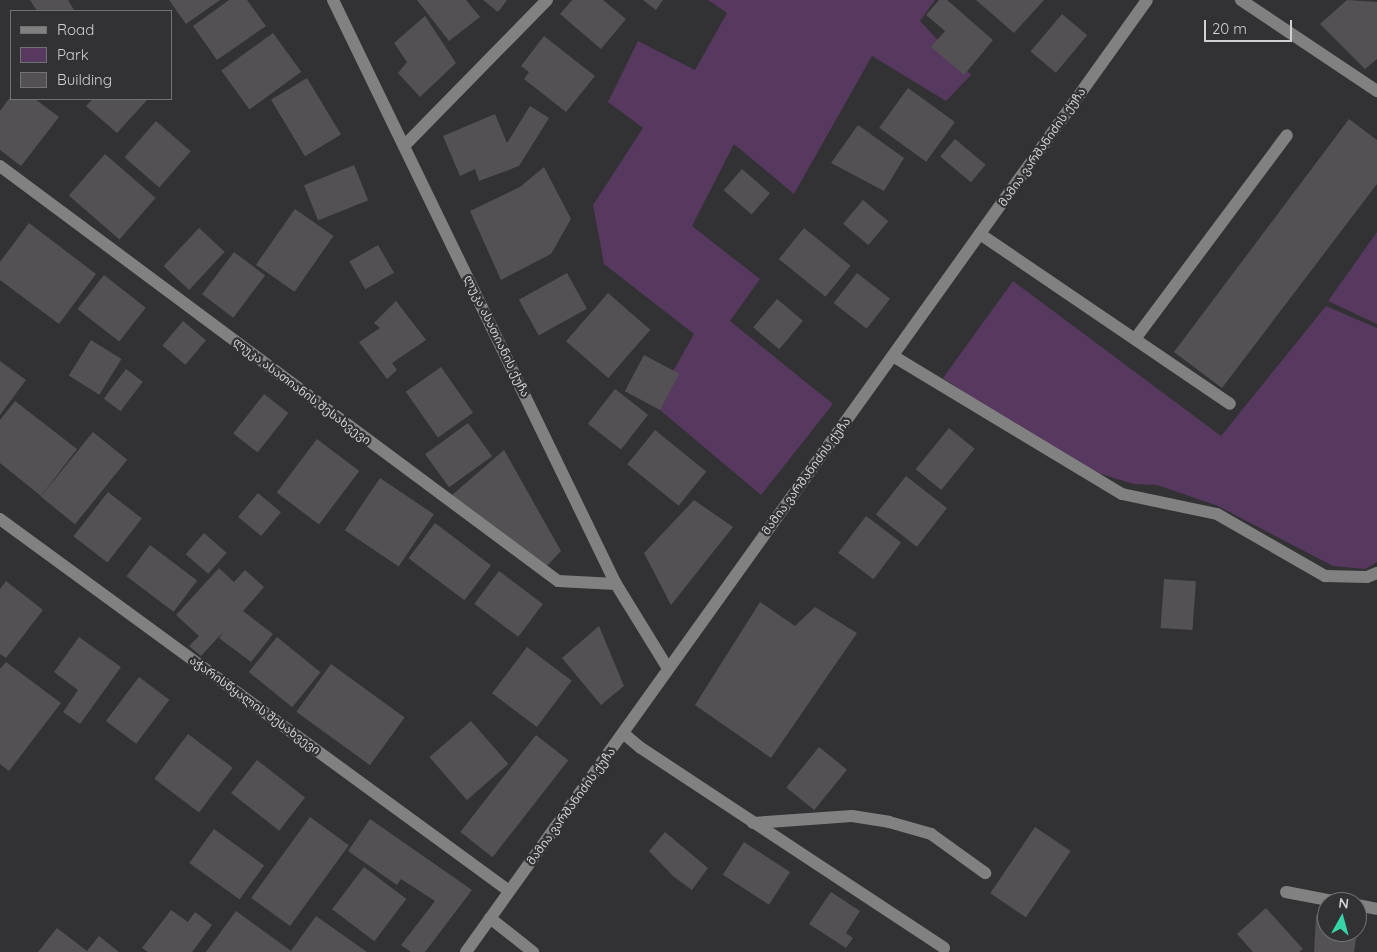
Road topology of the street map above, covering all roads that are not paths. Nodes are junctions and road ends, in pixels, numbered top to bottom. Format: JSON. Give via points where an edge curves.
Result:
{"nodes":[{"id":1,"x":334,"y":0,"type":"edge"},
{"id":2,"x":547,"y":0,"type":"edge"},
{"id":3,"x":1147,"y":0,"type":"edge"},
{"id":4,"x":1241,"y":0,"type":"edge"},
{"id":5,"x":1377,"y":91,"type":"edge"},
{"id":6,"x":1288,"y":135,"type":"dead end"},
{"id":7,"x":405,"y":145,"type":"junction"},
{"id":8,"x":0,"y":166,"type":"edge"},
{"id":9,"x":980,"y":234,"type":"junction"},
{"id":10,"x":1135,"y":339,"type":"junction"},
{"id":11,"x":893,"y":356,"type":"junction"},
{"id":12,"x":1230,"y":404,"type":"dead end"},
{"id":13,"x":0,"y":519,"type":"edge"},
{"id":14,"x":1377,"y":573,"type":"edge"},
{"id":15,"x":616,"y":584,"type":"junction"},
{"id":16,"x":667,"y":667,"type":"junction"},
{"id":17,"x":623,"y":733,"type":"junction"},
{"id":18,"x":753,"y":823,"type":"junction"},
{"id":19,"x":985,"y":873,"type":"dead end"},
{"id":20,"x":509,"y":891,"type":"junction"},
{"id":21,"x":1286,"y":892,"type":"dead end"},
{"id":22,"x":1317,"y":898,"type":"edge"},
{"id":23,"x":490,"y":918,"type":"junction"},
{"id":24,"x":944,"y":948,"type":"dead end"},
{"id":25,"x":466,"y":952,"type":"edge"},
{"id":26,"x":533,"y":952,"type":"edge"}],
"edges":[{"from":1,"to":7,"type":"street","name":"ლუკა ასათიანის ქუჩა"},
{"from":2,"to":7,"type":"street"},
{"from":3,"to":9,"type":"street","name":"მამია ვარშანიძის ქუჩა"},
{"from":4,"to":5,"type":"street"},
{"from":6,"to":10,"type":"street"},
{"from":7,"to":15,"type":"street","name":"ლუკა ასათიანის ქუჩა"},
{"from":8,"to":15,"type":"street","name":"ლუკა ასათიანის შესახვევი","via":[[558,581]]},
{"from":9,"to":10,"type":"street"},
{"from":9,"to":11,"type":"street","name":"მამია ვარშანიძის ქუჩა"},
{"from":10,"to":12,"type":"street"},
{"from":11,"to":14,"type":"street","via":[[1122,494],[1217,514],[1325,576],[1367,577]]},
{"from":11,"to":16,"type":"street","name":"მამია ვარშანიძის ქუჩა"},
{"from":13,"to":20,"type":"street","name":"აჭარისწყალის შესახვევი"},
{"from":15,"to":16,"type":"street","name":"ლუკა ასათიანის ქუჩა"},
{"from":16,"to":17,"type":"street","name":"მამია ვარშანიძის ქუჩა"},
{"from":17,"to":18,"type":"street"},
{"from":17,"to":20,"type":"street","name":"მამია ვარშანიძის ქუჩა"},
{"from":18,"to":19,"type":"street","via":[[852,816],[889,822],[931,834]]},
{"from":18,"to":24,"type":"street"},
{"from":20,"to":23,"type":"street","name":"მამია ვარშანიძის ქუჩა"},
{"from":21,"to":22,"type":"street"},
{"from":23,"to":25,"type":"street","name":"მამია ვარშანიძის ქუჩა"},
{"from":23,"to":26,"type":"street"}]}
